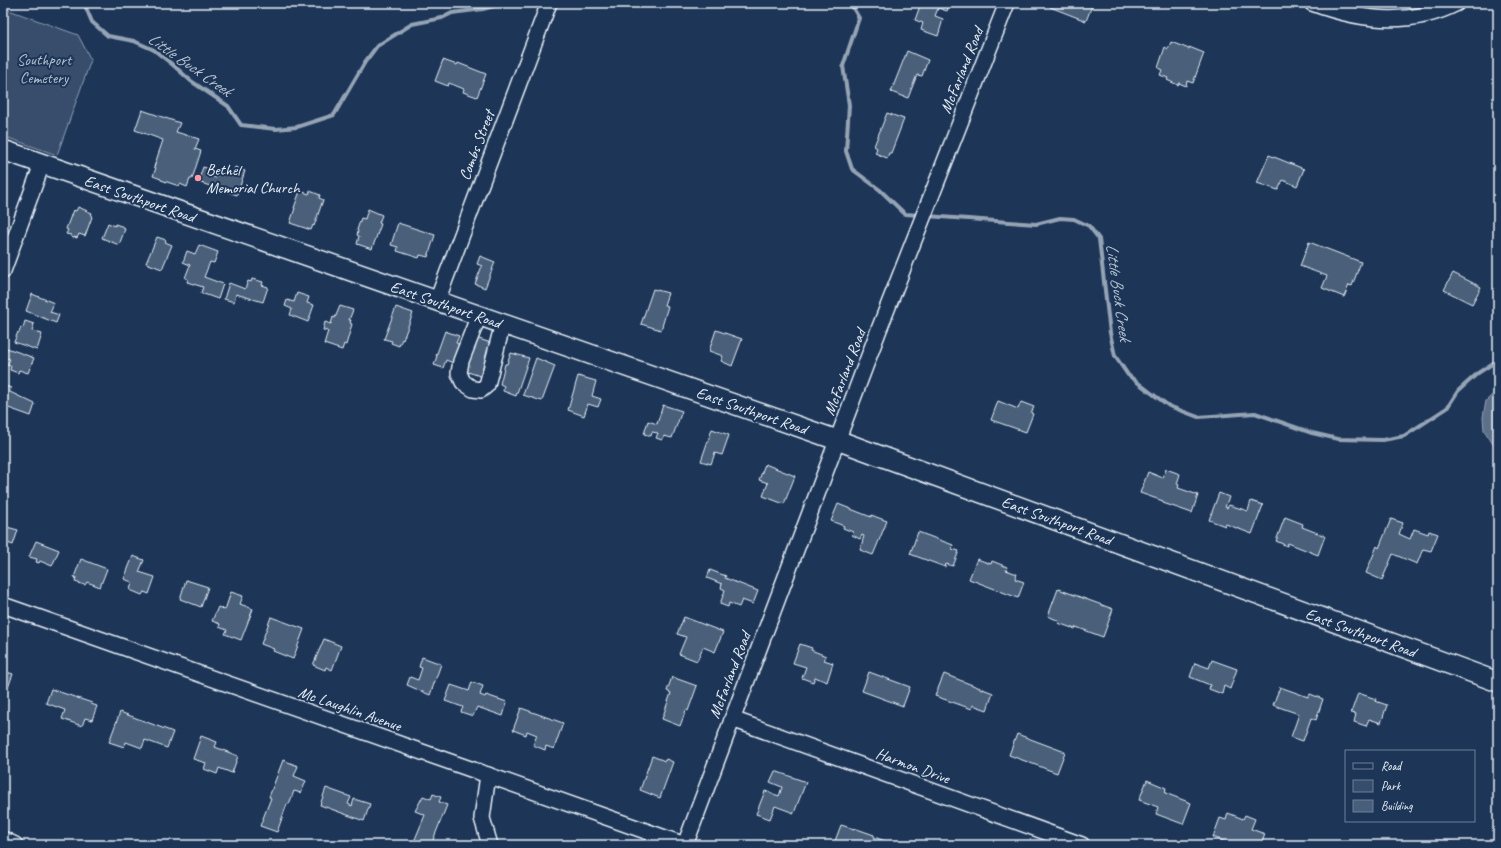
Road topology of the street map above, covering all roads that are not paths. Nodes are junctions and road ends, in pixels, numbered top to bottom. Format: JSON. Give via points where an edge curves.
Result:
{"nodes":[{"id":1,"x":1007,"y":3,"type":"edge"},
{"id":2,"x":1312,"y":3,"type":"edge"},
{"id":3,"x":1456,"y":3,"type":"edge"},
{"id":4,"x":547,"y":9,"type":"edge"},
{"id":5,"x":3,"y":150,"type":"edge"},
{"id":6,"x":42,"y":164,"type":"junction"},
{"id":7,"x":3,"y":271,"type":"edge"},
{"id":8,"x":438,"y":301,"type":"junction"},
{"id":9,"x":479,"y":315,"type":"junction"},
{"id":10,"x":503,"y":323,"type":"junction"},
{"id":11,"x":837,"y":440,"type":"junction"},
{"id":12,"x":3,"y":605,"type":"edge"},
{"id":13,"x":1498,"y":682,"type":"edge"},
{"id":14,"x":732,"y":719,"type":"junction"},
{"id":15,"x":488,"y":775,"type":"junction"},
{"id":16,"x":3,"y":839,"type":"edge"},
{"id":17,"x":15,"y":845,"type":"edge"},
{"id":18,"x":490,"y":845,"type":"edge"},
{"id":19,"x":685,"y":845,"type":"edge"},
{"id":20,"x":1082,"y":845,"type":"edge"}],
"edges":[{"from":1,"to":11,"type":"street","name":"McFarland Road"},
{"from":2,"to":3,"type":"street","via":[[1350,15],[1381,19],[1420,15]]},
{"from":4,"to":8,"type":"street","name":"Combs Street"},
{"from":5,"to":6,"type":"main road","name":"East Southport Road"},
{"from":6,"to":7,"type":"street"},
{"from":6,"to":8,"type":"main road","name":"East Southport Road"},
{"from":8,"to":9,"type":"main road","name":"East Southport Road"},
{"from":9,"to":10,"type":"main road","name":"East Southport Road"},
{"from":9,"to":10,"type":"street","via":[[459,368],[460,378],[473,389],[481,390],[488,385]]},
{"from":10,"to":11,"type":"main road","name":"East Southport Road"},
{"from":11,"to":13,"type":"main road","name":"East Southport Road"},
{"from":11,"to":14,"type":"street","name":"McFarland Road"},
{"from":12,"to":15,"type":"street","name":"Mc Laughlin Avenue"},
{"from":14,"to":19,"type":"street","name":"McFarland Road"},
{"from":14,"to":20,"type":"street","name":"Harmon Drive"},
{"from":15,"to":18,"type":"street","via":[[482,818]]},
{"from":15,"to":19,"type":"street","name":"Mc Laughlin Avenue"},
{"from":16,"to":17,"type":"street"}]}
